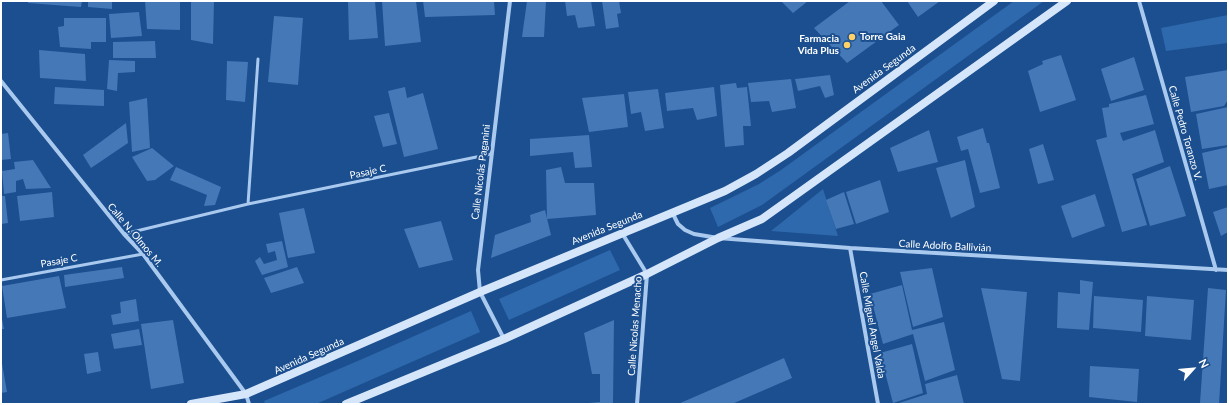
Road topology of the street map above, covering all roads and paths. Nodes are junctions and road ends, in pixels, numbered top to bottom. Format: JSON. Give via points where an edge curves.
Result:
{"nodes":[{"id":1,"x":510,"y":1,"type":"edge"},
{"id":2,"x":994,"y":1,"type":"edge"},
{"id":3,"x":1067,"y":1,"type":"edge"},
{"id":4,"x":1139,"y":1,"type":"edge"},
{"id":5,"x":258,"y":59,"type":"dead end"},
{"id":6,"x":1,"y":81,"type":"edge"},
{"id":7,"x":491,"y":154,"type":"junction"},
{"id":8,"x":248,"y":204,"type":"junction"},
{"id":9,"x":672,"y":212,"type":"junction"},
{"id":10,"x":622,"y":233,"type":"junction"},
{"id":11,"x":124,"y":234,"type":"junction"},
{"id":12,"x":718,"y":238,"type":"junction"},
{"id":13,"x":850,"y":248,"type":"junction"},
{"id":14,"x":143,"y":254,"type":"junction"},
{"id":15,"x":1216,"y":270,"type":"junction"},
{"id":16,"x":1228,"y":270,"type":"edge"},
{"id":17,"x":647,"y":274,"type":"junction"},
{"id":18,"x":1,"y":280,"type":"edge"},
{"id":19,"x":480,"y":292,"type":"junction"},
{"id":20,"x":504,"y":339,"type":"junction"},
{"id":21,"x":246,"y":394,"type":"junction"},
{"id":22,"x":191,"y":404,"type":"edge"},
{"id":23,"x":249,"y":404,"type":"edge"},
{"id":24,"x":346,"y":404,"type":"edge"},
{"id":25,"x":637,"y":404,"type":"edge"},
{"id":26,"x":878,"y":404,"type":"edge"}],
"edges":[{"from":1,"to":7,"type":"street","name":"Calle Nicolás Paganini"},
{"from":2,"to":9,"type":"main road","name":"Avenida Segunda","via":[[756,174],[725,191]]},
{"from":3,"to":12,"type":"main road","via":[[762,219]]},
{"from":4,"to":15,"type":"street","name":"Calle Pedro Toranzo V."},
{"from":5,"to":8,"type":"lane"},
{"from":6,"to":11,"type":"street","name":"Calle N. Olmos M."},
{"from":7,"to":8,"type":"lane","name":"Pasaje C"},
{"from":7,"to":19,"type":"street","name":"Calle Nicolás Paganini","via":[[478,270]]},
{"from":8,"to":11,"type":"lane","name":"Pasaje C"},
{"from":9,"to":10,"type":"main road","name":"Avenida Segunda"},
{"from":9,"to":12,"type":"street","name":"Calle Adolfo Ballivián","via":[[678,224],[685,230]]},
{"from":10,"to":17,"type":"street","name":"Calle Nicolas Menacho"},
{"from":10,"to":19,"type":"main road","name":"Avenida Segunda"},
{"from":11,"to":14,"type":"street","name":"Calle N. Olmos M."},
{"from":12,"to":13,"type":"street","name":"Calle Adolfo Ballivián"},
{"from":12,"to":17,"type":"main road"},
{"from":13,"to":15,"type":"street","name":"Calle Adolfo Ballivián"},
{"from":13,"to":26,"type":"street","name":"Calle Miguel Angel Valda"},
{"from":14,"to":18,"type":"lane","name":"Pasaje C"},
{"from":14,"to":21,"type":"street","name":"Calle N. Olmos M."},
{"from":15,"to":16,"type":"street","name":"Calle Adolfo Ballivián"},
{"from":17,"to":20,"type":"main road"},
{"from":17,"to":25,"type":"street","name":"Calle Nicolas Menacho"},
{"from":19,"to":20,"type":"street","name":"Calle Nicolás Paganini"},
{"from":19,"to":21,"type":"main road","name":"Avenida Segunda"},
{"from":20,"to":24,"type":"main road"},
{"from":21,"to":22,"type":"main road","name":"Avenida Segunda"},
{"from":21,"to":23,"type":"street","name":"Calle N. Olmos M."}]}
